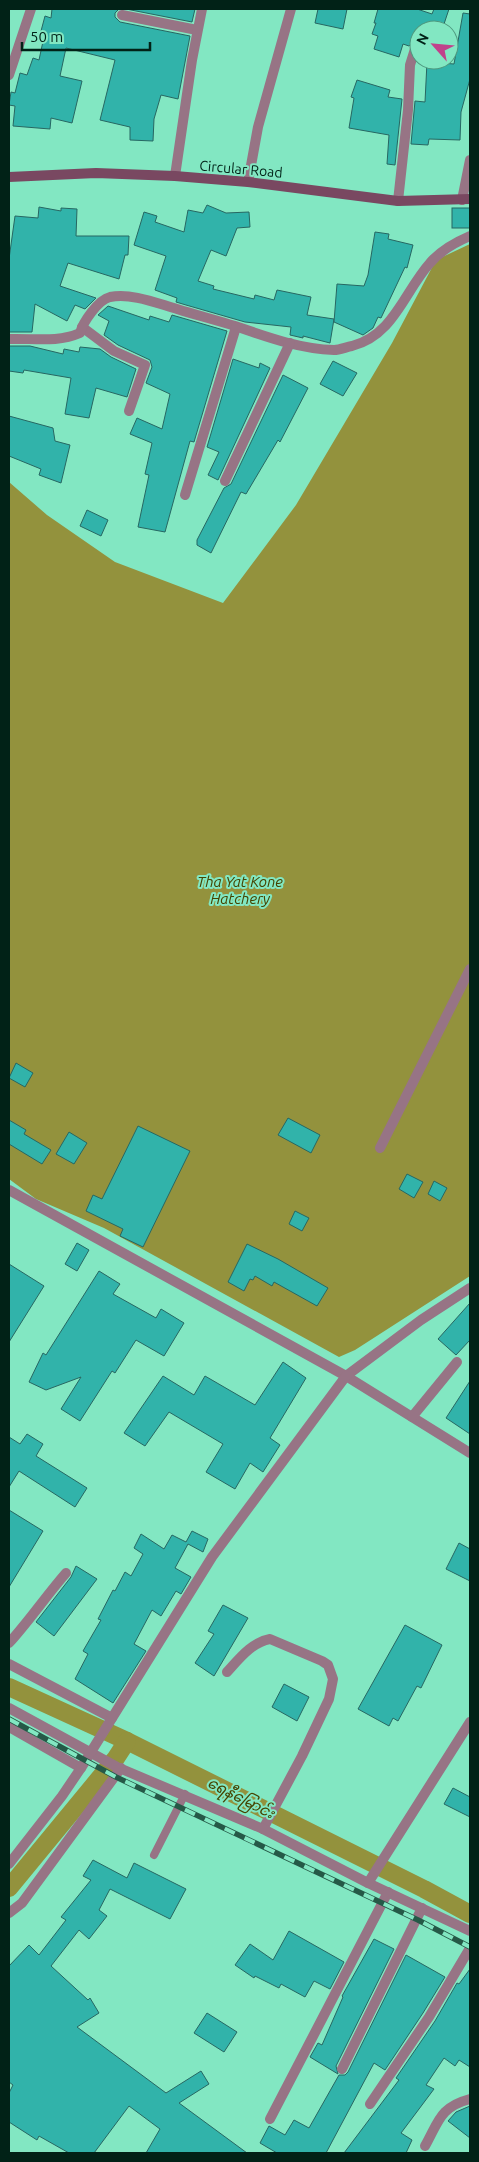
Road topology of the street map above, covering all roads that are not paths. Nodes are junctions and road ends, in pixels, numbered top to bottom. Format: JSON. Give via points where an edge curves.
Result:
{"nodes":[{"id":1,"x":31,"y":9,"type":"edge"},
{"id":2,"x":202,"y":9,"type":"edge"},
{"id":3,"x":291,"y":9,"type":"edge"},
{"id":4,"x":122,"y":15,"type":"dead end"},
{"id":5,"x":197,"y":30,"type":"junction"},
{"id":6,"x":410,"y":70,"type":"edge"},
{"id":7,"x":9,"y":75,"type":"edge"},
{"id":8,"x":470,"y":160,"type":"edge"},
{"id":9,"x":9,"y":176,"type":"edge"},
{"id":10,"x":175,"y":176,"type":"junction"},
{"id":11,"x":248,"y":182,"type":"junction"},
{"id":12,"x":466,"y":199,"type":"edge"},
{"id":13,"x":398,"y":201,"type":"junction"},
{"id":14,"x":470,"y":236,"type":"edge"},
{"id":15,"x":82,"y":327,"type":"junction"},
{"id":16,"x":236,"y":327,"type":"junction"},
{"id":17,"x":9,"y":339,"type":"edge"},
{"id":18,"x":290,"y":342,"type":"junction"},
{"id":19,"x":129,"y":411,"type":"dead end"},
{"id":20,"x":225,"y":481,"type":"dead end"},
{"id":21,"x":186,"y":495,"type":"dead end"},
{"id":22,"x":470,"y":969,"type":"edge"},
{"id":23,"x":380,"y":1148,"type":"dead end"},
{"id":24,"x":9,"y":1190,"type":"edge"},
{"id":25,"x":470,"y":1288,"type":"edge"},
{"id":26,"x":458,"y":1362,"type":"dead end"},
{"id":27,"x":346,"y":1376,"type":"junction"},
{"id":28,"x":412,"y":1417,"type":"junction"},
{"id":29,"x":470,"y":1454,"type":"edge"},
{"id":30,"x":66,"y":1573,"type":"dead end"},
{"id":31,"x":9,"y":1643,"type":"edge"},
{"id":32,"x":9,"y":1664,"type":"edge"},
{"id":33,"x":227,"y":1672,"type":"dead end"},
{"id":34,"x":9,"y":1708,"type":"edge"},
{"id":35,"x":110,"y":1721,"type":"junction"},
{"id":36,"x":470,"y":1722,"type":"edge"},
{"id":37,"x":9,"y":1727,"type":"edge"},
{"id":38,"x":93,"y":1749,"type":"junction"},
{"id":39,"x":81,"y":1768,"type":"junction"},
{"id":40,"x":119,"y":1768,"type":"junction"},
{"id":41,"x":185,"y":1794,"type":"junction"},
{"id":42,"x":263,"y":1829,"type":"junction"},
{"id":43,"x":154,"y":1855,"type":"dead end"},
{"id":44,"x":9,"y":1864,"type":"edge"},
{"id":45,"x":368,"y":1883,"type":"junction"},
{"id":46,"x":388,"y":1892,"type":"junction"},
{"id":47,"x":422,"y":1908,"type":"junction"},
{"id":48,"x":9,"y":1913,"type":"edge"},
{"id":49,"x":470,"y":1930,"type":"edge"},
{"id":50,"x":470,"y":1948,"type":"edge"},
{"id":51,"x":342,"y":2069,"type":"dead end"},
{"id":52,"x":470,"y":2099,"type":"edge"},
{"id":53,"x":370,"y":2104,"type":"dead end"},
{"id":54,"x":270,"y":2119,"type":"dead end"},
{"id":55,"x":425,"y":2146,"type":"dead end"}],
"edges":[{"from":1,"to":7,"type":"street"},
{"from":2,"to":5,"type":"street"},
{"from":3,"to":11,"type":"street","via":[[256,134]]},
{"from":4,"to":5,"type":"street"},
{"from":5,"to":10,"type":"street"},
{"from":6,"to":13,"type":"street"},
{"from":8,"to":12,"type":"street"},
{"from":9,"to":10,"type":"street","name":"Circular Road","via":[[96,173]]},
{"from":10,"to":11,"type":"street","name":"Circular Road"},
{"from":11,"to":13,"type":"street","name":"Circular Road"},
{"from":12,"to":13,"type":"street","name":"Circular Road"},
{"from":14,"to":18,"type":"street","via":[[455,242],[430,262],[393,317],[366,342],[336,350]]},
{"from":15,"to":16,"type":"street","via":[[102,301],[110,297],[143,299]]},
{"from":15,"to":17,"type":"street","via":[[80,333],[71,337]]},
{"from":15,"to":19,"type":"street","via":[[114,352],[145,365]]},
{"from":16,"to":18,"type":"street"},
{"from":16,"to":21,"type":"street"},
{"from":18,"to":20,"type":"street"},
{"from":22,"to":23,"type":"street"},
{"from":24,"to":27,"type":"street"},
{"from":25,"to":27,"type":"street"},
{"from":26,"to":28,"type":"street"},
{"from":27,"to":28,"type":"street"},
{"from":27,"to":35,"type":"street","via":[[212,1557]]},
{"from":28,"to":29,"type":"street"},
{"from":30,"to":31,"type":"street"},
{"from":32,"to":35,"type":"street"},
{"from":33,"to":42,"type":"street","via":[[247,1651],[262,1640],[270,1639],[328,1665],[333,1679],[329,1699]]},
{"from":34,"to":38,"type":"street"},
{"from":35,"to":38,"type":"street"},
{"from":36,"to":45,"type":"street"},
{"from":37,"to":39,"type":"street"},
{"from":38,"to":39,"type":"street"},
{"from":38,"to":40,"type":"street","via":[[100,1758]]},
{"from":39,"to":44,"type":"street"},
{"from":40,"to":41,"type":"street"},
{"from":40,"to":48,"type":"street","via":[[22,1902]]},
{"from":41,"to":42,"type":"street"},
{"from":41,"to":43,"type":"lane"},
{"from":42,"to":45,"type":"street"},
{"from":45,"to":46,"type":"street"},
{"from":46,"to":47,"type":"street"},
{"from":46,"to":54,"type":"street"},
{"from":47,"to":49,"type":"street"},
{"from":47,"to":51,"type":"street"},
{"from":50,"to":53,"type":"street","via":[[429,2017]]},
{"from":52,"to":55,"type":"street","via":[[448,2108]]}]}
